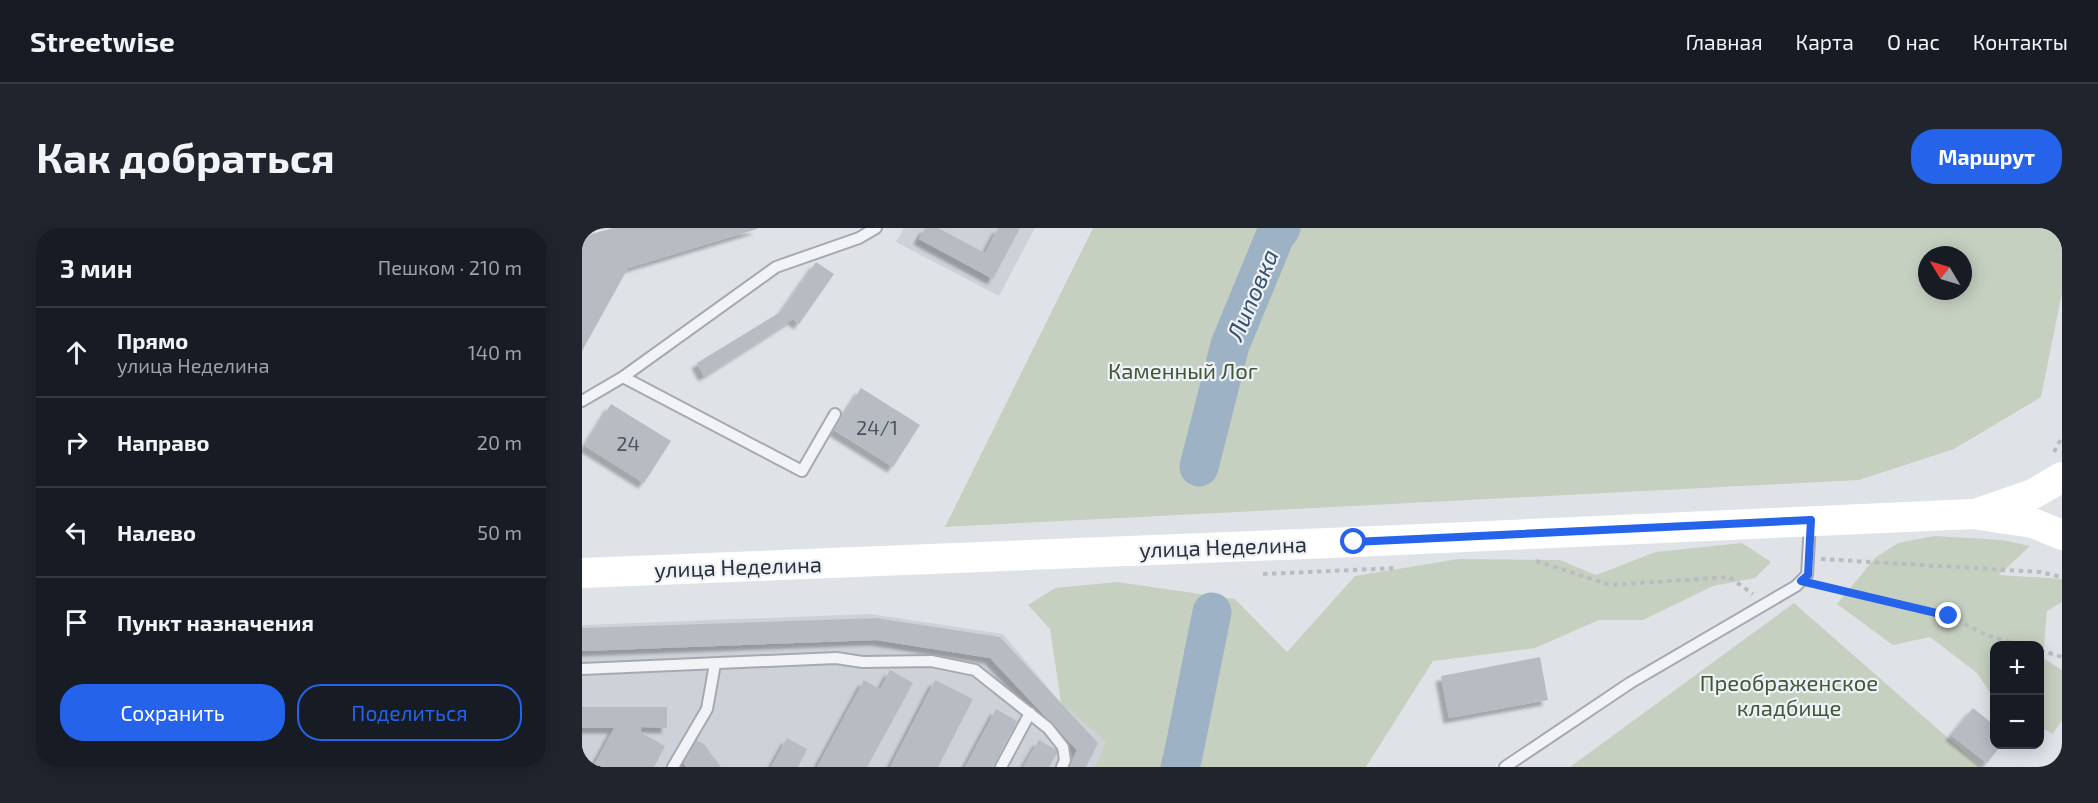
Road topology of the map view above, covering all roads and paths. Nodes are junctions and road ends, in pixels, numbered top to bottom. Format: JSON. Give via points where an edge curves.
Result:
{"nodes":[{"id":1,"x":876,"y":228,"type":"edge"},
{"id":2,"x":623,"y":377,"type":"junction"},
{"id":3,"x":582,"y":401,"type":"edge"},
{"id":4,"x":835,"y":414,"type":"dead end"},
{"id":5,"x":2062,"y":477,"type":"edge"},
{"id":6,"x":1972,"y":514,"type":"junction"},
{"id":7,"x":1811,"y":520,"type":"junction"},
{"id":8,"x":2062,"y":535,"type":"edge"},
{"id":9,"x":1808,"y":558,"type":"junction"},
{"id":10,"x":1532,"y":560,"type":"dead end"},
{"id":11,"x":582,"y":573,"type":"edge"},
{"id":12,"x":2062,"y":577,"type":"edge"},
{"id":13,"x":1801,"y":581,"type":"junction"},
{"id":14,"x":1766,"y":603,"type":"junction"},
{"id":15,"x":2008,"y":641,"type":"edge"},
{"id":16,"x":2044,"y":651,"type":"edge"},
{"id":17,"x":2062,"y":657,"type":"edge"},
{"id":18,"x":715,"y":664,"type":"junction"},
{"id":19,"x":582,"y":669,"type":"edge"},
{"id":20,"x":1030,"y":713,"type":"junction"},
{"id":21,"x":673,"y":767,"type":"edge"},
{"id":22,"x":1001,"y":767,"type":"edge"},
{"id":23,"x":1062,"y":767,"type":"edge"},
{"id":24,"x":1505,"y":767,"type":"edge"}],
"edges":[{"from":1,"to":2,"type":"lane","via":[[859,238],[776,267]]},
{"from":2,"to":3,"type":"lane"},
{"from":2,"to":4,"type":"lane","via":[[802,471]]},
{"from":5,"to":6,"type":"street","name":"улица Неделина","via":[[2033,494]]},
{"from":6,"to":7,"type":"street","name":"улица Неделина"},
{"from":6,"to":8,"type":"street","name":"улица Неделина","via":[[2033,523]]},
{"from":7,"to":9,"type":"lane"},
{"from":7,"to":11,"type":"street","name":"улица Неделина"},
{"from":9,"to":12,"type":"path","via":[[2040,572]]},
{"from":9,"to":13,"type":"lane","via":[[1808,575]]},
{"from":10,"to":14,"type":"path","via":[[1610,585],[1729,577]]},
{"from":13,"to":14,"type":"lane"},
{"from":13,"to":15,"type":"path","via":[[1949,616],[1986,635]]},
{"from":14,"to":24,"type":"lane","via":[[1630,683]]},
{"from":16,"to":17,"type":"path"},
{"from":18,"to":19,"type":"lane"},
{"from":18,"to":20,"type":"lane","via":[[836,658],[863,662],[931,661],[975,670]]},
{"from":18,"to":21,"type":"lane","via":[[707,709]]},
{"from":20,"to":22,"type":"lane"},
{"from":20,"to":23,"type":"lane","via":[[1063,747]]}]}
